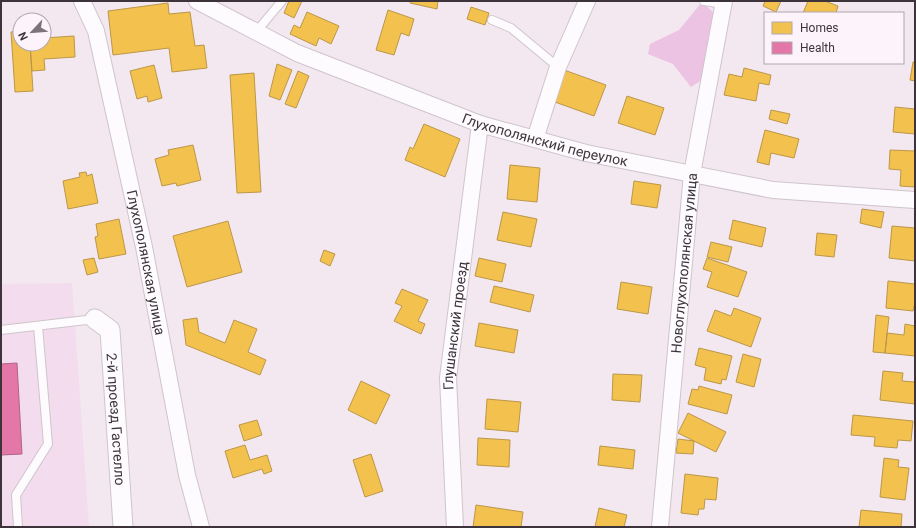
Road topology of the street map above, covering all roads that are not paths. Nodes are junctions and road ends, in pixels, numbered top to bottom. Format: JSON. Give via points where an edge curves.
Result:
{"nodes":[{"id":1,"x":82,"y":1,"type":"edge"},
{"id":2,"x":197,"y":1,"type":"edge"},
{"id":3,"x":282,"y":1,"type":"edge"},
{"id":4,"x":587,"y":1,"type":"edge"},
{"id":5,"x":704,"y":1,"type":"edge"},
{"id":6,"x":724,"y":3,"type":"edge"},
{"id":7,"x":492,"y":20,"type":"dead end"},
{"id":8,"x":256,"y":32,"type":"junction"},
{"id":9,"x":558,"y":67,"type":"junction"},
{"id":10,"x":480,"y":124,"type":"junction"},
{"id":11,"x":535,"y":139,"type":"junction"},
{"id":12,"x":692,"y":174,"type":"junction"},
{"id":13,"x":915,"y":200,"type":"edge"},
{"id":14,"x":95,"y":319,"type":"joint"},
{"id":15,"x":38,"y":326,"type":"junction"},
{"id":16,"x":1,"y":330,"type":"edge"},
{"id":17,"x":18,"y":527,"type":"edge"},
{"id":18,"x":123,"y":527,"type":"edge"},
{"id":19,"x":201,"y":527,"type":"edge"},
{"id":20,"x":455,"y":527,"type":"edge"},
{"id":21,"x":660,"y":527,"type":"edge"}],
"edges":[{"from":1,"to":19,"type":"street","name":"Глухополянская улица","via":[[96,31],[144,247],[187,475]]},
{"from":2,"to":8,"type":"street","name":"Глухополянский переулок"},
{"from":3,"to":8,"type":"lane"},
{"from":4,"to":9,"type":"street"},
{"from":5,"to":6,"type":"lane"},
{"from":6,"to":12,"type":"street","name":"Новоглухополянская улица"},
{"from":7,"to":9,"type":"lane","via":[[511,28]]},
{"from":8,"to":10,"type":"street","name":"Глухополянский переулок","via":[[297,53]]},
{"from":9,"to":11,"type":"street"},
{"from":10,"to":11,"type":"street","name":"Глухополянский переулок"},
{"from":10,"to":20,"type":"street","name":"Глушанский проезд","via":[[448,378]]},
{"from":11,"to":12,"type":"street","name":"Глухополянский переулок","via":[[586,153]]},
{"from":12,"to":13,"type":"street","name":"Глухополянский переулок","via":[[773,190]]},
{"from":12,"to":21,"type":"street","name":"Новоглухополянская улица"},
{"from":14,"to":15,"type":"lane"},
{"from":14,"to":18,"type":"street","name":"2-й проезд Гастелло","via":[[110,330]]},
{"from":15,"to":16,"type":"lane"},
{"from":15,"to":17,"type":"lane","via":[[48,444],[16,495]]}]}
